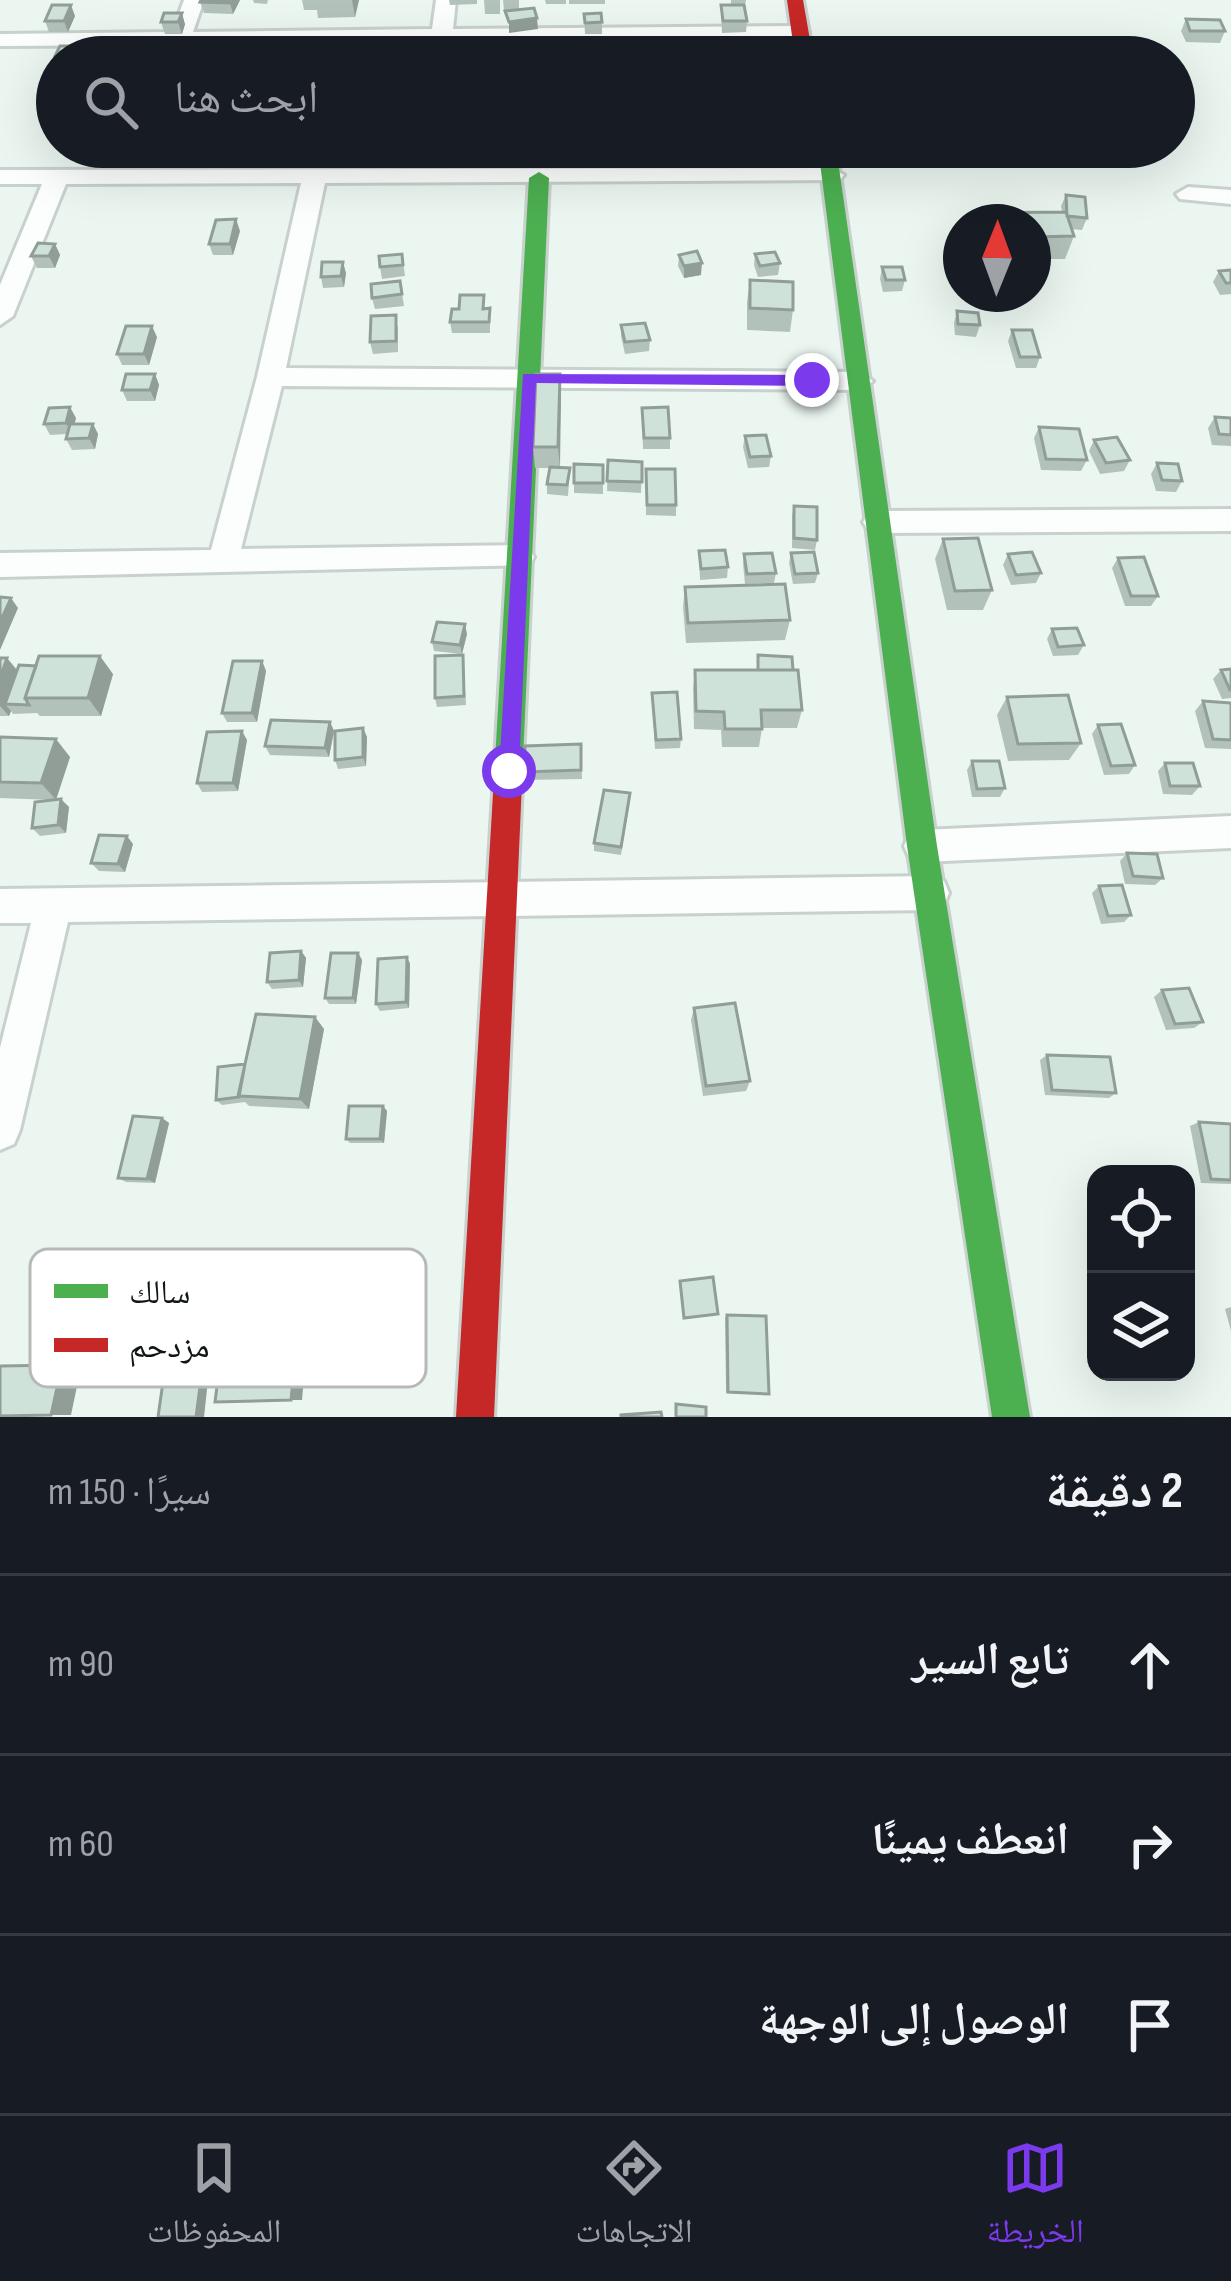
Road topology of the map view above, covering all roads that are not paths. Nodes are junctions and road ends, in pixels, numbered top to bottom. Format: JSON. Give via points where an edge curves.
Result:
{"nodes":[{"id":1,"x":194,"y":0,"type":"edge"},
{"id":2,"x":446,"y":0,"type":"edge"},
{"id":3,"x":795,"y":0,"type":"edge"},
{"id":4,"x":181,"y":36,"type":"edge"},
{"id":5,"x":441,"y":36,"type":"edge"},
{"id":6,"x":800,"y":36,"type":"edge"},
{"id":7,"x":0,"y":40,"type":"edge"},
{"id":8,"x":36,"y":42,"type":"edge"},
{"id":9,"x":135,"y":168,"type":"edge"},
{"id":10,"x":425,"y":168,"type":"edge"},
{"id":11,"x":831,"y":168,"type":"edge"},
{"id":12,"x":832,"y":176,"type":"junction"},
{"id":13,"x":0,"y":177,"type":"edge"},
{"id":14,"x":57,"y":177,"type":"junction"},
{"id":15,"x":131,"y":178,"type":"junction"},
{"id":16,"x":539,"y":178,"type":"junction"},
{"id":17,"x":314,"y":179,"type":"junction"},
{"id":18,"x":424,"y":179,"type":"junction"},
{"id":19,"x":1189,"y":194,"type":"dead end"},
{"id":20,"x":1231,"y":197,"type":"edge"},
{"id":21,"x":0,"y":316,"type":"edge"},
{"id":22,"x":271,"y":377,"type":"junction"},
{"id":23,"x":528,"y":378,"type":"junction"},
{"id":24,"x":859,"y":381,"type":"junction"},
{"id":25,"x":1231,"y":520,"type":"edge"},
{"id":26,"x":878,"y":522,"type":"junction"},
{"id":27,"x":520,"y":557,"type":"junction"},
{"id":28,"x":223,"y":560,"type":"junction"},
{"id":29,"x":0,"y":565,"type":"edge"},
{"id":30,"x":1231,"y":832,"type":"edge"},
{"id":31,"x":922,"y":846,"type":"junction"},
{"id":32,"x":931,"y":893,"type":"junction"},
{"id":33,"x":502,"y":899,"type":"junction"},
{"id":34,"x":0,"y":905,"type":"edge"},
{"id":35,"x":54,"y":905,"type":"junction"},
{"id":36,"x":0,"y":1130,"type":"edge"},
{"id":37,"x":475,"y":1417,"type":"edge"},
{"id":38,"x":1011,"y":1417,"type":"edge"}],
"edges":[{"from":1,"to":4,"type":"street"},
{"from":2,"to":5,"type":"street"},
{"from":3,"to":6,"type":"main road"},
{"from":7,"to":8,"type":"street"},
{"from":9,"to":15,"type":"street"},
{"from":10,"to":18,"type":"street"},
{"from":11,"to":12,"type":"main road"},
{"from":12,"to":16,"type":"street"},
{"from":12,"to":24,"type":"main road"},
{"from":13,"to":14,"type":"street"},
{"from":14,"to":15,"type":"street"},
{"from":14,"to":21,"type":"street"},
{"from":15,"to":17,"type":"street"},
{"from":16,"to":18,"type":"street"},
{"from":16,"to":23,"type":"main road"},
{"from":17,"to":18,"type":"street"},
{"from":17,"to":22,"type":"street"},
{"from":19,"to":20,"type":"street"},
{"from":22,"to":23,"type":"street"},
{"from":22,"to":28,"type":"street"},
{"from":23,"to":24,"type":"street"},
{"from":23,"to":27,"type":"main road"},
{"from":24,"to":26,"type":"main road"},
{"from":25,"to":26,"type":"street"},
{"from":26,"to":31,"type":"main road"},
{"from":27,"to":28,"type":"street"},
{"from":27,"to":33,"type":"main road"},
{"from":28,"to":29,"type":"street"},
{"from":30,"to":31,"type":"street"},
{"from":31,"to":32,"type":"main road"},
{"from":32,"to":33,"type":"street"},
{"from":32,"to":38,"type":"main road"},
{"from":33,"to":35,"type":"street"},
{"from":33,"to":37,"type":"main road"},
{"from":34,"to":35,"type":"street"},
{"from":35,"to":36,"type":"street"}]}
